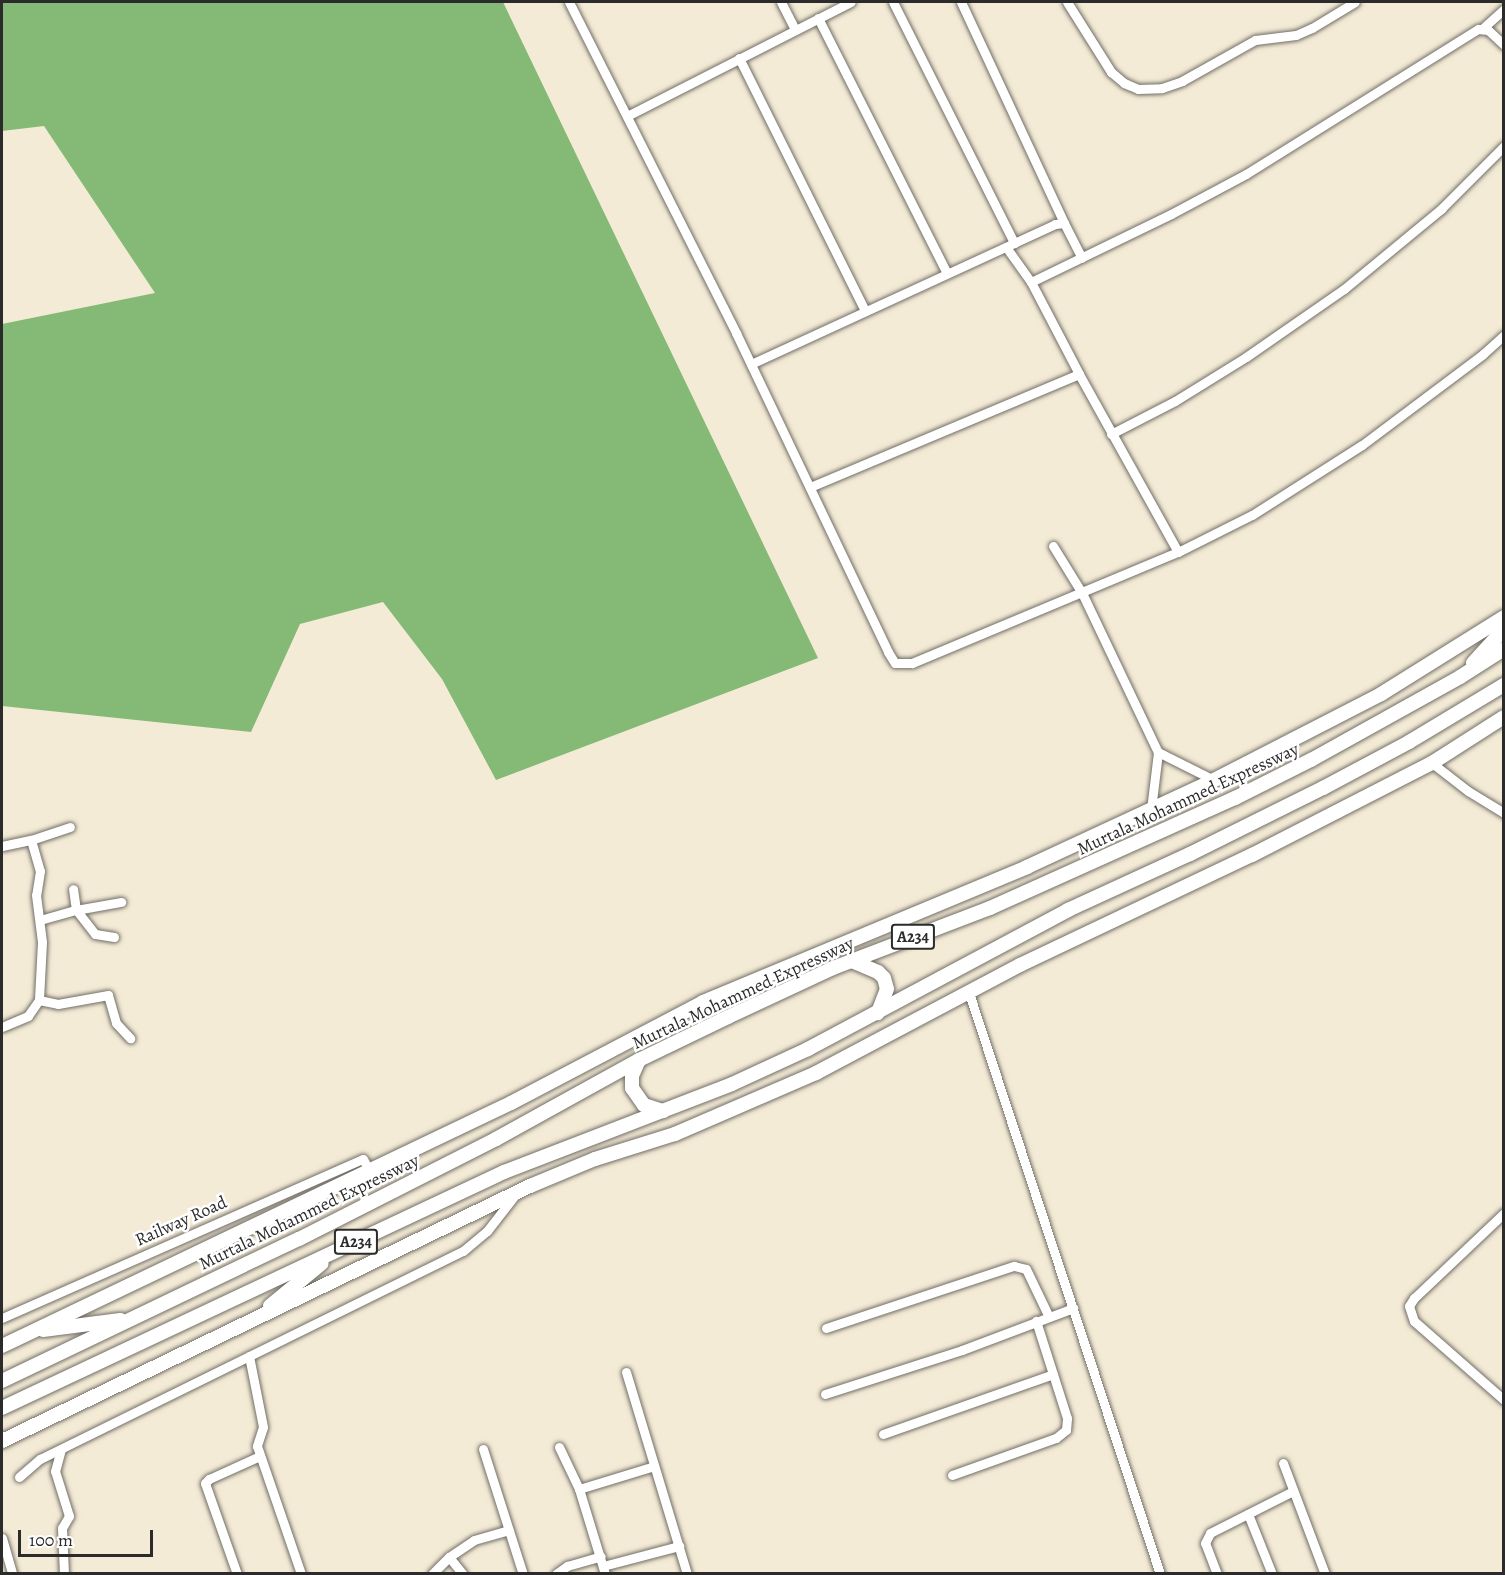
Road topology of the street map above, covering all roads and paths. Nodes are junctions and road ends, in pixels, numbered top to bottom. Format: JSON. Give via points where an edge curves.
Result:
{"nodes":[{"id":1,"x":569,"y":2,"type":"edge"},
{"id":2,"x":781,"y":2,"type":"edge"},
{"id":3,"x":851,"y":2,"type":"edge"},
{"id":4,"x":894,"y":2,"type":"edge"},
{"id":5,"x":961,"y":2,"type":"edge"},
{"id":6,"x":1066,"y":2,"type":"edge"},
{"id":7,"x":1355,"y":2,"type":"edge"},
{"id":8,"x":1503,"y":9,"type":"edge"},
{"id":9,"x":818,"y":18,"type":"junction"},
{"id":10,"x":1483,"y":28,"type":"junction"},
{"id":11,"x":795,"y":30,"type":"junction"},
{"id":12,"x":1503,"y":45,"type":"edge"},
{"id":13,"x":740,"y":58,"type":"junction"},
{"id":14,"x":627,"y":116,"type":"junction"},
{"id":15,"x":1503,"y":146,"type":"edge"},
{"id":16,"x":1064,"y":223,"type":"junction"},
{"id":17,"x":1010,"y":245,"type":"junction"},
{"id":18,"x":1082,"y":258,"type":"junction"},
{"id":19,"x":947,"y":273,"type":"junction"},
{"id":20,"x":1031,"y":282,"type":"junction"},
{"id":21,"x":865,"y":311,"type":"junction"},
{"id":22,"x":1503,"y":335,"type":"edge"},
{"id":23,"x":751,"y":364,"type":"junction"},
{"id":24,"x":1078,"y":374,"type":"junction"},
{"id":25,"x":1111,"y":434,"type":"junction"},
{"id":26,"x":810,"y":488,"type":"junction"},
{"id":27,"x":1053,"y":546,"type":"dead end"},
{"id":28,"x":1178,"y":552,"type":"junction"},
{"id":29,"x":1082,"y":593,"type":"junction"},
{"id":30,"x":1503,"y":617,"type":"edge"},
{"id":31,"x":1503,"y":629,"type":"edge"},
{"id":32,"x":1503,"y":649,"type":"edge"},
{"id":33,"x":1460,"y":677,"type":"junction"},
{"id":34,"x":1503,"y":685,"type":"edge"},
{"id":35,"x":1503,"y":696,"type":"edge"},
{"id":36,"x":1473,"y":705,"type":"junction"},
{"id":37,"x":1503,"y":717,"type":"edge"},
{"id":38,"x":1158,"y":752,"type":"junction"},
{"id":39,"x":1432,"y":763,"type":"junction"},
{"id":40,"x":1214,"y":780,"type":"junction"},
{"id":41,"x":1151,"y":810,"type":"junction"},
{"id":42,"x":1503,"y":813,"type":"edge"},
{"id":43,"x":70,"y":827,"type":"dead end"},
{"id":44,"x":31,"y":840,"type":"junction"},
{"id":45,"x":2,"y":846,"type":"edge"},
{"id":46,"x":73,"y":889,"type":"dead end"},
{"id":47,"x":121,"y":902,"type":"dead end"},
{"id":48,"x":76,"y":910,"type":"junction"},
{"id":49,"x":40,"y":920,"type":"junction"},
{"id":50,"x":114,"y":937,"type":"dead end"},
{"id":51,"x":852,"y":961,"type":"junction"},
{"id":52,"x":969,"y":993,"type":"junction"},
{"id":53,"x":39,"y":1000,"type":"junction"},
{"id":54,"x":878,"y":1013,"type":"junction"},
{"id":55,"x":2,"y":1027,"type":"edge"},
{"id":56,"x":130,"y":1038,"type":"dead end"},
{"id":57,"x":639,"y":1060,"type":"junction"},
{"id":58,"x":663,"y":1111,"type":"junction"},
{"id":59,"x":543,"y":1156,"type":"junction"},
{"id":60,"x":369,"y":1170,"type":"junction"},
{"id":61,"x":517,"y":1192,"type":"junction"},
{"id":62,"x":1503,"y":1213,"type":"edge"},
{"id":63,"x":340,"y":1249,"type":"junction"},
{"id":64,"x":1073,"y":1308,"type":"junction"},
{"id":65,"x":1049,"y":1317,"type":"junction"},
{"id":66,"x":2,"y":1318,"type":"edge"},
{"id":67,"x":134,"y":1318,"type":"junction"},
{"id":68,"x":255,"y":1319,"type":"junction"},
{"id":69,"x":1036,"y":1322,"type":"junction"},
{"id":70,"x":826,"y":1328,"type":"dead end"},
{"id":71,"x":30,"y":1332,"type":"junction"},
{"id":72,"x":2,"y":1346,"type":"edge"},
{"id":73,"x":249,"y":1356,"type":"junction"},
{"id":74,"x":626,"y":1372,"type":"dead end"},
{"id":75,"x":1053,"y":1374,"type":"junction"},
{"id":76,"x":2,"y":1381,"type":"edge"},
{"id":77,"x":825,"y":1394,"type":"dead end"},
{"id":78,"x":1503,"y":1400,"type":"edge"},
{"id":79,"x":2,"y":1408,"type":"edge"},
{"id":80,"x":883,"y":1434,"type":"dead end"},
{"id":81,"x":2,"y":1441,"type":"edge"},
{"id":82,"x":559,"y":1447,"type":"dead end"},
{"id":83,"x":61,"y":1449,"type":"junction"},
{"id":84,"x":483,"y":1449,"type":"dead end"},
{"id":85,"x":260,"y":1456,"type":"junction"},
{"id":86,"x":1283,"y":1463,"type":"dead end"},
{"id":87,"x":654,"y":1466,"type":"junction"},
{"id":88,"x":952,"y":1475,"type":"dead end"},
{"id":89,"x":18,"y":1477,"type":"dead end"},
{"id":90,"x":579,"y":1489,"type":"junction"},
{"id":91,"x":1293,"y":1491,"type":"junction"},
{"id":92,"x":1248,"y":1514,"type":"junction"},
{"id":93,"x":508,"y":1530,"type":"junction"},
{"id":94,"x":2,"y":1538,"type":"edge"},
{"id":95,"x":678,"y":1546,"type":"junction"},
{"id":96,"x":449,"y":1557,"type":"junction"},
{"id":97,"x":603,"y":1565,"type":"edge"},
{"id":98,"x":1324,"y":1571,"type":"edge"},
{"id":99,"x":12,"y":1574,"type":"edge"},
{"id":100,"x":64,"y":1574,"type":"edge"},
{"id":101,"x":237,"y":1574,"type":"edge"},
{"id":102,"x":301,"y":1574,"type":"edge"},
{"id":103,"x":432,"y":1574,"type":"edge"},
{"id":104,"x":464,"y":1574,"type":"edge"},
{"id":105,"x":523,"y":1574,"type":"edge"},
{"id":106,"x":556,"y":1574,"type":"edge"},
{"id":107,"x":687,"y":1574,"type":"edge"},
{"id":108,"x":1160,"y":1574,"type":"edge"},
{"id":109,"x":1217,"y":1574,"type":"edge"},
{"id":110,"x":1272,"y":1574,"type":"edge"},
{"id":111,"x":1313,"y":1574,"type":"edge"}],
"edges":[{"from":1,"to":14,"type":"street"},
{"from":2,"to":11,"type":"street"},
{"from":3,"to":9,"type":"street"},
{"from":4,"to":17,"type":"street"},
{"from":5,"to":16,"type":"street"},
{"from":6,"to":7,"type":"street","via":[[1111,72],[1138,89],[1162,88],[1182,81],[1255,40],[1296,35]]},
{"from":8,"to":10,"type":"street"},
{"from":9,"to":11,"type":"street"},
{"from":9,"to":19,"type":"street"},
{"from":10,"to":12,"type":"street"},
{"from":10,"to":18,"type":"street","via":[[1246,174]]},
{"from":11,"to":13,"type":"street"},
{"from":13,"to":14,"type":"street"},
{"from":13,"to":21,"type":"street"},
{"from":14,"to":23,"type":"street"},
{"from":15,"to":25,"type":"street","via":[[1441,209],[1344,289],[1246,357],[1175,401]]},
{"from":16,"to":17,"type":"street"},
{"from":16,"to":18,"type":"street"},
{"from":17,"to":19,"type":"street"},
{"from":17,"to":20,"type":"street"},
{"from":18,"to":20,"type":"street"},
{"from":19,"to":21,"type":"street"},
{"from":20,"to":24,"type":"street"},
{"from":21,"to":23,"type":"street"},
{"from":22,"to":28,"type":"street","via":[[1362,445],[1252,515]]},
{"from":23,"to":26,"type":"street"},
{"from":24,"to":25,"type":"street"},
{"from":24,"to":26,"type":"street"},
{"from":25,"to":28,"type":"street"},
{"from":26,"to":29,"type":"street","via":[[895,663],[912,663]]},
{"from":27,"to":29,"type":"street"},
{"from":28,"to":29,"type":"street"},
{"from":29,"to":38,"type":"street"},
{"from":30,"to":40,"type":"highway","name":"Murtala Mohammed Expressway","via":[[1381,694]]},
{"from":31,"to":33,"type":"highway"},
{"from":32,"to":33,"type":"highway","name":"Murtala Mohammed Expressway","number":"A234"},
{"from":33,"to":51,"type":"highway","name":"Murtala Mohammed Expressway","number":"A234","via":[[1311,760],[1140,843],[990,908]]},
{"from":34,"to":36,"type":"highway","number":"A234"},
{"from":35,"to":36,"type":"highway"},
{"from":36,"to":54,"type":"highway","number":"A234","via":[[1323,788],[1068,910]]},
{"from":37,"to":39,"type":"highway"},
{"from":38,"to":40,"type":"street"},
{"from":38,"to":41,"type":"street"},
{"from":39,"to":42,"type":"street"},
{"from":39,"to":52,"type":"highway"},
{"from":40,"to":41,"type":"highway","name":"Murtala Mohammed Expressway"},
{"from":41,"to":60,"type":"highway","name":"Murtala Mohammed Expressway","via":[[959,897],[703,1002],[511,1103]]},
{"from":43,"to":44,"type":"street"},
{"from":44,"to":45,"type":"street"},
{"from":44,"to":49,"type":"street","via":[[39,871],[36,895]]},
{"from":46,"to":48,"type":"street"},
{"from":47,"to":48,"type":"street"},
{"from":48,"to":49,"type":"street"},
{"from":48,"to":50,"type":"street","via":[[95,934]]},
{"from":49,"to":53,"type":"street"},
{"from":51,"to":54,"type":"highway","via":[[884,978],[887,989]]},
{"from":51,"to":57,"type":"highway","name":"Murtala Mohammed Expressway","number":"A234"},
{"from":52,"to":61,"type":"highway","via":[[768,1096]]},
{"from":52,"to":64,"type":"street"},
{"from":53,"to":55,"type":"street","via":[[28,1016]]},
{"from":53,"to":56,"type":"street","via":[[57,1004],[108,995],[116,1023]]},
{"from":54,"to":58,"type":"highway","number":"A234","via":[[732,1084]]},
{"from":57,"to":58,"type":"highway","via":[[632,1088],[644,1105]]},
{"from":57,"to":67,"type":"highway","name":"Murtala Mohammed Expressway","number":"A234","via":[[496,1139]]},
{"from":58,"to":59,"type":"highway","number":"A234"},
{"from":59,"to":61,"type":"highway"},
{"from":59,"to":63,"type":"highway","number":"A234"},
{"from":60,"to":66,"type":"street","name":"Railway Road","via":[[363,1160]]},
{"from":60,"to":71,"type":"highway","name":"Murtala Mohammed Expressway"},
{"from":61,"to":68,"type":"highway"},
{"from":61,"to":73,"type":"street","via":[[487,1231],[463,1251]]},
{"from":62,"to":78,"type":"street","via":[[1409,1306],[1414,1321]]},
{"from":63,"to":68,"type":"highway"},
{"from":63,"to":79,"type":"highway","number":"A234"},
{"from":64,"to":65,"type":"street"},
{"from":64,"to":108,"type":"street"},
{"from":65,"to":69,"type":"street"},
{"from":65,"to":70,"type":"street","via":[[1026,1269],[1014,1266]]},
{"from":67,"to":71,"type":"highway"},
{"from":67,"to":76,"type":"highway","name":"Murtala Mohammed Expressway","number":"A234"},
{"from":68,"to":81,"type":"highway"},
{"from":69,"to":75,"type":"street"},
{"from":69,"to":77,"type":"street"},
{"from":71,"to":72,"type":"highway","name":"Murtala Mohammed Expressway"},
{"from":73,"to":83,"type":"street"},
{"from":73,"to":85,"type":"street","via":[[263,1427],[257,1446]]},
{"from":74,"to":87,"type":"street"},
{"from":75,"to":80,"type":"street"},
{"from":75,"to":88,"type":"street","via":[[1067,1418],[1066,1430],[1056,1438]]},
{"from":82,"to":90,"type":"street"},
{"from":83,"to":89,"type":"street","via":[[29,1466]]},
{"from":83,"to":100,"type":"street","via":[[55,1471],[69,1516],[62,1528]]},
{"from":84,"to":93,"type":"street"},
{"from":85,"to":101,"type":"street","via":[[205,1483]]},
{"from":85,"to":102,"type":"street"},
{"from":86,"to":91,"type":"street"},
{"from":87,"to":90,"type":"street"},
{"from":87,"to":95,"type":"street"},
{"from":90,"to":97,"type":"street"},
{"from":91,"to":92,"type":"street"},
{"from":91,"to":98,"type":"street"},
{"from":92,"to":109,"type":"street","via":[[1206,1538]]},
{"from":92,"to":110,"type":"street"},
{"from":93,"to":96,"type":"street","via":[[474,1540]]},
{"from":93,"to":105,"type":"street"},
{"from":94,"to":99,"type":"street"},
{"from":95,"to":97,"type":"street"},
{"from":95,"to":107,"type":"street"},
{"from":96,"to":103,"type":"street"},
{"from":96,"to":104,"type":"street"},
{"from":97,"to":106,"type":"street","via":[[567,1566]]},
{"from":98,"to":111,"type":"street"}]}
